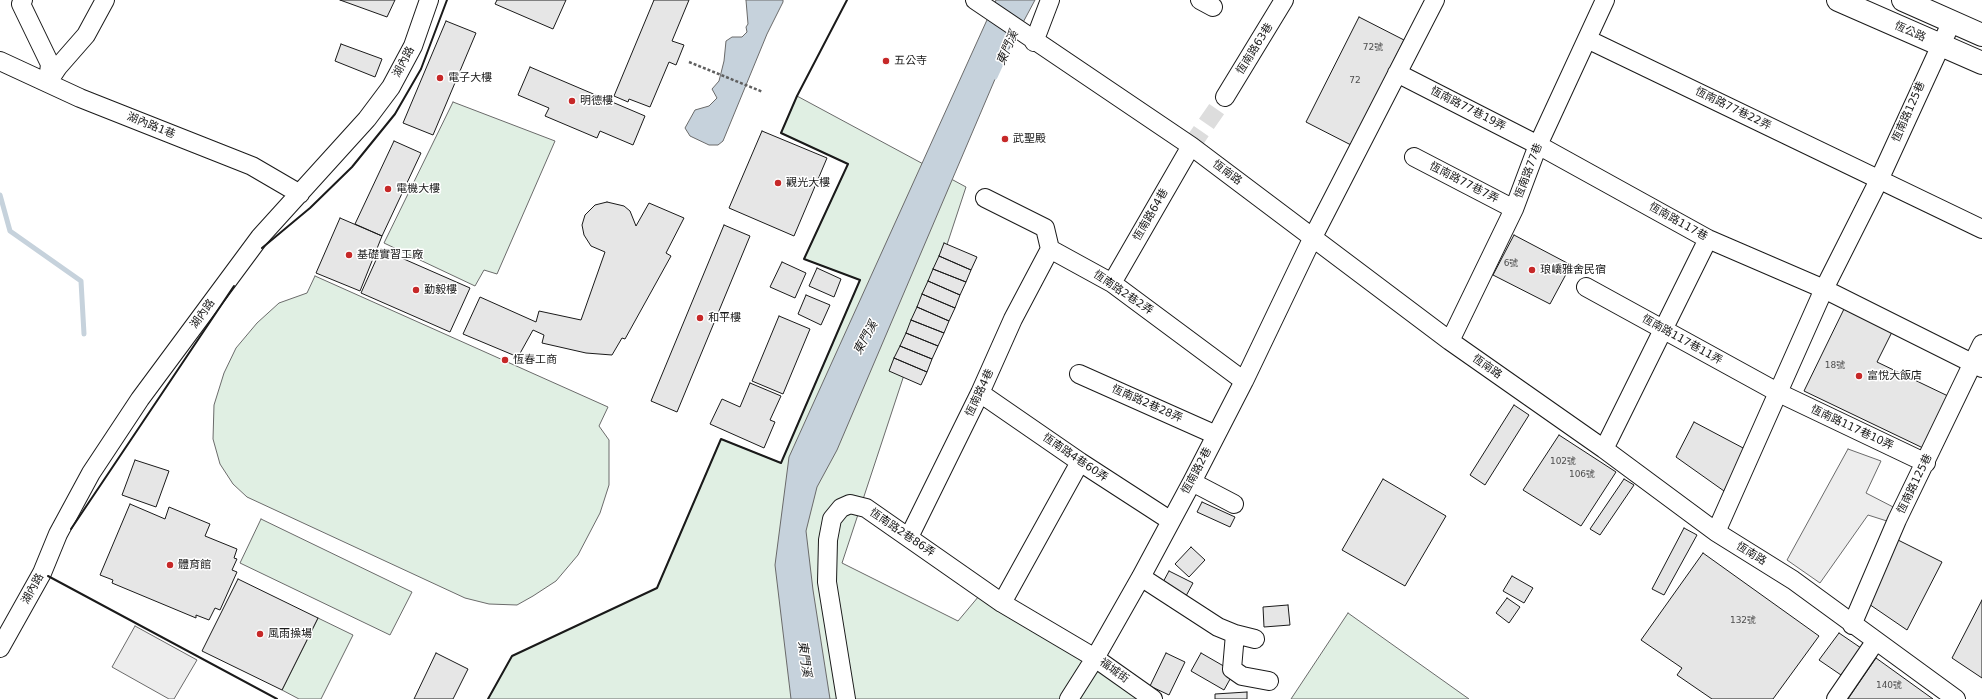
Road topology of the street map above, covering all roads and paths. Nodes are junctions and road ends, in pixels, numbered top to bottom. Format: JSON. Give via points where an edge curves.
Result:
{"nodes":[{"id":1,"x":23,"y":0,"type":"edge"},
{"id":2,"x":105,"y":0,"type":"edge"},
{"id":3,"x":429,"y":0,"type":"edge"},
{"id":4,"x":1050,"y":0,"type":"edge"},
{"id":5,"x":1284,"y":0,"type":"edge"},
{"id":6,"x":1435,"y":0,"type":"edge"},
{"id":7,"x":1604,"y":0,"type":"edge"},
{"id":8,"x":1838,"y":0,"type":"edge"},
{"id":9,"x":1903,"y":0,"type":"edge"},
{"id":10,"x":981,"y":4,"type":"edge"},
{"id":11,"x":1952,"y":21,"type":"junction"},
{"id":12,"x":1982,"y":35,"type":"edge"},
{"id":13,"x":1587,"y":38,"type":"junction"},
{"id":14,"x":1034,"y":42,"type":"junction"},
{"id":15,"x":1939,"y":45,"type":"junction"},
{"id":16,"x":0,"y":61,"type":"edge"},
{"id":17,"x":689,"y":62,"type":"dead end"},
{"id":18,"x":1982,"y":63,"type":"edge"},
{"id":19,"x":1397,"y":73,"type":"junction"},
{"id":20,"x":48,"y":82,"type":"junction"},
{"id":21,"x":763,"y":92,"type":"dead end"},
{"id":22,"x":1225,"y":97,"type":"tunnel mouth"},
{"id":23,"x":1538,"y":145,"type":"junction"},
{"id":24,"x":1190,"y":146,"type":"junction"},
{"id":25,"x":1414,"y":158,"type":"dead end"},
{"id":26,"x":1879,"y":180,"type":"junction"},
{"id":27,"x":300,"y":194,"type":"junction"},
{"id":28,"x":985,"y":198,"type":"dead end"},
{"id":29,"x":1514,"y":209,"type":"junction"},
{"id":30,"x":1982,"y":229,"type":"edge"},
{"id":31,"x":1313,"y":237,"type":"junction"},
{"id":32,"x":1708,"y":239,"type":"junction"},
{"id":33,"x":1050,"y":249,"type":"junction"},
{"id":34,"x":1112,"y":283,"type":"junction"},
{"id":35,"x":1586,"y":287,"type":"dead end"},
{"id":36,"x":1824,"y":289,"type":"junction"},
{"id":37,"x":1663,"y":330,"type":"junction"},
{"id":38,"x":1450,"y":341,"type":"junction"},
{"id":39,"x":1982,"y":344,"type":"edge"},
{"id":40,"x":1977,"y":365,"type":"edge"},
{"id":41,"x":1079,"y":374,"type":"dead end"},
{"id":42,"x":1244,"y":381,"type":"junction"},
{"id":43,"x":980,"y":393,"type":"junction"},
{"id":44,"x":1779,"y":393,"type":"junction"},
{"id":45,"x":1216,"y":435,"type":"junction"},
{"id":46,"x":1604,"y":449,"type":"junction"},
{"id":47,"x":1080,"y":462,"type":"junction"},
{"id":48,"x":1926,"y":463,"type":"junction"},
{"id":49,"x":1192,"y":482,"type":"junction"},
{"id":50,"x":1234,"y":504,"type":"dead end"},
{"id":51,"x":1171,"y":521,"type":"junction"},
{"id":52,"x":1716,"y":532,"type":"junction"},
{"id":53,"x":909,"y":537,"type":"junction"},
{"id":54,"x":1141,"y":577,"type":"junction"},
{"id":55,"x":1002,"y":603,"type":"junction"},
{"id":56,"x":1852,"y":625,"type":"junction"},
{"id":57,"x":1235,"y":634,"type":"junction"},
{"id":58,"x":1255,"y":639,"type":"dead end"},
{"id":59,"x":1875,"y":642,"type":"junction"},
{"id":60,"x":0,"y":648,"type":"edge"},
{"id":61,"x":1095,"y":658,"type":"junction"},
{"id":62,"x":1269,"y":681,"type":"dead end"},
{"id":63,"x":846,"y":699,"type":"edge"},
{"id":64,"x":1069,"y":699,"type":"edge"},
{"id":65,"x":1153,"y":699,"type":"edge"},
{"id":66,"x":1836,"y":699,"type":"edge"},
{"id":67,"x":1956,"y":699,"type":"edge"}],
"edges":[{"from":1,"to":20,"type":"street","via":[[21,4],[50,64]]},
{"from":2,"to":20,"type":"street","via":[[86,35]]},
{"from":3,"to":27,"type":"street","name":"湖內路","via":[[413,46],[391,87],[367,119]]},
{"from":4,"to":14,"type":"street"},
{"from":5,"to":22,"type":"street","name":"恆南路63巷"},
{"from":6,"to":19,"type":"street","name":"恆南路2巷"},
{"from":7,"to":13,"type":"street","name":"恆南路77巷"},
{"from":8,"to":15,"type":"main road","name":"恆公路"},
{"from":9,"to":11,"type":"main road"},
{"from":10,"to":14,"type":"street","name":"恆南路"},
{"from":11,"to":12,"type":"main road"},
{"from":11,"to":15,"type":"street","name":"恆南路125巷"},
{"from":13,"to":23,"type":"street","name":"恆南路77巷"},
{"from":13,"to":26,"type":"street","name":"恆南路77巷22弄"},
{"from":14,"to":24,"type":"street","name":"恆南路"},
{"from":15,"to":18,"type":"main road","name":"恆公路"},
{"from":15,"to":26,"type":"street","name":"恆南路125巷"},
{"from":16,"to":20,"type":"street","name":"湖內路1巷"},
{"from":17,"to":21,"type":"path"},
{"from":19,"to":23,"type":"street","name":"恆南路77巷19弄"},
{"from":19,"to":31,"type":"street","name":"恆南路2巷"},
{"from":20,"to":27,"type":"street","name":"湖內路1巷","via":[[80,98],[252,166]]},
{"from":23,"to":29,"type":"street","name":"恆南路77巷"},
{"from":23,"to":32,"type":"street","name":"恆南路117巷"},
{"from":24,"to":31,"type":"street","name":"恆南路"},
{"from":24,"to":34,"type":"street","name":"恆南路64巷"},
{"from":25,"to":29,"type":"street","name":"恆南路77巷7弄"},
{"from":26,"to":30,"type":"street","name":"恆南路77巷22弄"},
{"from":26,"to":36,"type":"street"},
{"from":27,"to":60,"type":"street","name":"湖內路","via":[[260,237],[140,399],[91,473],[58,534],[42,573]]},
{"from":28,"to":33,"type":"street","via":[[1045,228]]},
{"from":29,"to":38,"type":"street","name":"恆南路77巷"},
{"from":31,"to":38,"type":"street","name":"恆南路"},
{"from":31,"to":42,"type":"street","name":"恆南路2巷"},
{"from":32,"to":36,"type":"street","name":"恆南路117巷"},
{"from":32,"to":37,"type":"street"},
{"from":33,"to":34,"type":"street","name":"恆南路2巷2弄"},
{"from":33,"to":43,"type":"street","name":"恆南路4巷","via":[[1013,319]]},
{"from":34,"to":42,"type":"street","name":"恆南路2巷2弄"},
{"from":35,"to":37,"type":"street","name":"恆南路117巷11弄"},
{"from":36,"to":40,"type":"street","name":"恆南路117巷"},
{"from":36,"to":44,"type":"street"},
{"from":37,"to":44,"type":"street","name":"恆南路117巷11弄"},
{"from":37,"to":46,"type":"street"},
{"from":38,"to":46,"type":"street","name":"恆南路"},
{"from":39,"to":40,"type":"street","name":"恆南路125巷"},
{"from":40,"to":48,"type":"street","name":"恆南路125巷"},
{"from":41,"to":45,"type":"street","name":"恆南路2巷28弄"},
{"from":42,"to":45,"type":"street","name":"恆南路2巷"},
{"from":43,"to":47,"type":"street","name":"恆南路4巷60弄"},
{"from":43,"to":53,"type":"street","name":"恆南路4巷"},
{"from":44,"to":48,"type":"street","name":"恆南路117巷10弄"},
{"from":44,"to":52,"type":"street"},
{"from":45,"to":49,"type":"street","name":"恆南路2巷"},
{"from":46,"to":52,"type":"street","name":"恆南路"},
{"from":47,"to":51,"type":"street","name":"恆南路4巷60弄"},
{"from":47,"to":55,"type":"street"},
{"from":48,"to":56,"type":"street","name":"恆南路125巷","via":[[1897,520]]},
{"from":49,"to":50,"type":"street"},
{"from":49,"to":51,"type":"street","name":"恆南路2巷"},
{"from":51,"to":54,"type":"street","name":"恆南路2巷"},
{"from":52,"to":56,"type":"street","name":"恆南路","via":[[1793,580]]},
{"from":53,"to":55,"type":"street","name":"恆南路2巷86弄"},
{"from":53,"to":63,"type":"street","name":"恆南路2巷86弄","via":[[866,508],[850,504],[840,508],[832,519],[828,540],[827,582]]},
{"from":54,"to":57,"type":"street","via":[[1218,627]]},
{"from":54,"to":61,"type":"street","name":"恆南路2巷"},
{"from":55,"to":61,"type":"street","name":"恆南路2巷86弄"},
{"from":56,"to":59,"type":"street","name":"恆南路"},
{"from":57,"to":58,"type":"street"},
{"from":57,"to":62,"type":"street","via":[[1232,669],[1242,676]]},
{"from":59,"to":66,"type":"street"},
{"from":59,"to":67,"type":"street","name":"恆南路"},
{"from":61,"to":64,"type":"street","name":"恆南路2巷"},
{"from":61,"to":65,"type":"street","name":"福城街"}]}
